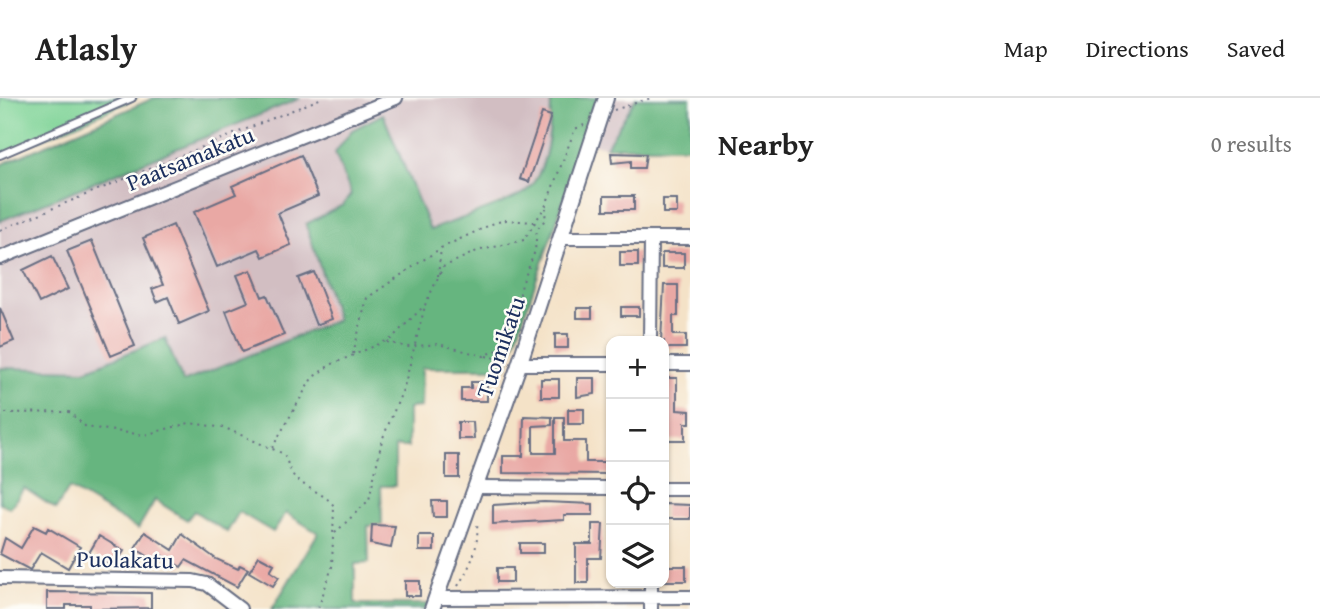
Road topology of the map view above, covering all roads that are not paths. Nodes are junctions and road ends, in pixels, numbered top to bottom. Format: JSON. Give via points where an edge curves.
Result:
{"nodes":[{"id":1,"x":132,"y":98,"type":"edge"},
{"id":2,"x":396,"y":98,"type":"edge"},
{"id":3,"x":606,"y":98,"type":"edge"},
{"id":4,"x":0,"y":155,"type":"edge"},
{"id":5,"x":561,"y":238,"type":"junction"},
{"id":6,"x":651,"y":238,"type":"junction"},
{"id":7,"x":690,"y":238,"type":"edge"},
{"id":8,"x":0,"y":258,"type":"edge"},
{"id":9,"x":650,"y":336,"type":"edge"},
{"id":10,"x":519,"y":364,"type":"junction"},
{"id":11,"x":606,"y":364,"type":"edge"},
{"id":12,"x":669,"y":364,"type":"edge"},
{"id":13,"x":690,"y":364,"type":"edge"},
{"id":14,"x":477,"y":487,"type":"junction"},
{"id":15,"x":606,"y":488,"type":"edge"},
{"id":16,"x":669,"y":489,"type":"edge"},
{"id":17,"x":690,"y":489,"type":"edge"},
{"id":18,"x":0,"y":578,"type":"edge"},
{"id":19,"x":690,"y":597,"type":"edge"},
{"id":20,"x":434,"y":603,"type":"edge"},
{"id":21,"x":485,"y":603,"type":"edge"},
{"id":22,"x":650,"y":603,"type":"edge"},
{"id":23,"x":240,"y":609,"type":"edge"}],
"edges":[{"from":1,"to":4,"type":"lane"},
{"from":2,"to":8,"type":"street","name":"Paatsamakatu"},
{"from":3,"to":5,"type":"street","name":"Tuomikatu"},
{"from":5,"to":6,"type":"street"},
{"from":5,"to":10,"type":"street","name":"Tuomikatu"},
{"from":6,"to":7,"type":"street"},
{"from":6,"to":9,"type":"street"},
{"from":10,"to":11,"type":"street"},
{"from":10,"to":14,"type":"street","name":"Tuomikatu"},
{"from":12,"to":13,"type":"street"},
{"from":14,"to":15,"type":"street"},
{"from":14,"to":20,"type":"street","name":"Tuomikatu"},
{"from":16,"to":17,"type":"street"},
{"from":18,"to":23,"type":"street","name":"Puolakatu","via":[[193,581],[207,584]]},
{"from":19,"to":22,"type":"street"},
{"from":20,"to":21,"type":"street"},
{"from":21,"to":22,"type":"street"}]}
